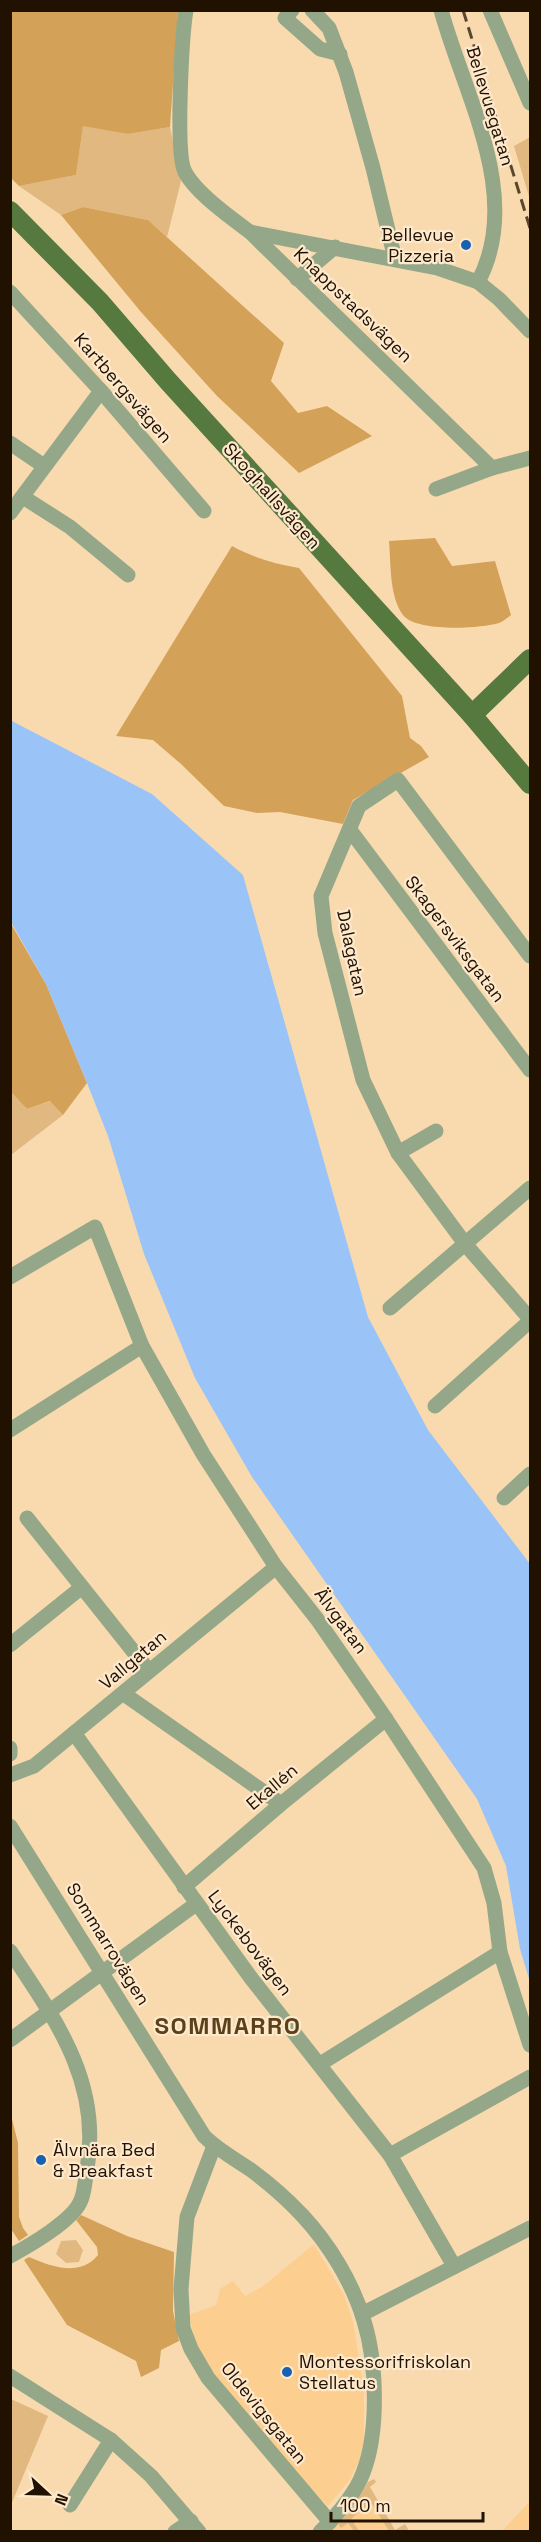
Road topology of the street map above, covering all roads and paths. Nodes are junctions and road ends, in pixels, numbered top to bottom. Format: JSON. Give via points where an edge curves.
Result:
{"nodes":[{"id":1,"x":186,"y":10,"type":"edge"},
{"id":2,"x":292,"y":10,"type":"edge"},
{"id":3,"x":312,"y":10,"type":"edge"},
{"id":4,"x":441,"y":10,"type":"edge"},
{"id":5,"x":492,"y":11,"type":"edge"},
{"id":6,"x":340,"y":54,"type":"junction"},
{"id":7,"x":531,"y":103,"type":"edge"},
{"id":8,"x":10,"y":211,"type":"edge"},
{"id":9,"x":250,"y":231,"type":"junction"},
{"id":10,"x":335,"y":247,"type":"junction"},
{"id":11,"x":395,"y":259,"type":"junction"},
{"id":12,"x":297,"y":279,"type":"junction"},
{"id":13,"x":478,"y":282,"type":"junction"},
{"id":14,"x":10,"y":292,"type":"edge"},
{"id":15,"x":531,"y":331,"type":"edge"},
{"id":16,"x":101,"y":391,"type":"junction"},
{"id":17,"x":10,"y":443,"type":"edge"},
{"id":18,"x":531,"y":458,"type":"edge"},
{"id":19,"x":44,"y":466,"type":"junction"},
{"id":20,"x":492,"y":468,"type":"junction"},
{"id":21,"x":436,"y":489,"type":"dead end"},
{"id":22,"x":23,"y":497,"type":"junction"},
{"id":23,"x":204,"y":511,"type":"dead end"},
{"id":24,"x":10,"y":513,"type":"edge"},
{"id":25,"x":129,"y":575,"type":"dead end"},
{"id":26,"x":531,"y":659,"type":"edge"},
{"id":27,"x":472,"y":715,"type":"junction"},
{"id":28,"x":531,"y":784,"type":"edge"},
{"id":29,"x":350,"y":830,"type":"junction"},
{"id":30,"x":531,"y":956,"type":"edge"},
{"id":31,"x":531,"y":1070,"type":"edge"},
{"id":32,"x":436,"y":1131,"type":"dead end"},
{"id":33,"x":398,"y":1153,"type":"junction"},
{"id":34,"x":531,"y":1188,"type":"edge"},
{"id":35,"x":466,"y":1245,"type":"junction"},
{"id":36,"x":10,"y":1278,"type":"edge"},
{"id":37,"x":390,"y":1308,"type":"dead end"},
{"id":38,"x":531,"y":1320,"type":"edge"},
{"id":39,"x":142,"y":1346,"type":"junction"},
{"id":40,"x":435,"y":1406,"type":"dead end"},
{"id":41,"x":10,"y":1430,"type":"edge"},
{"id":42,"x":531,"y":1474,"type":"edge"},
{"id":43,"x":504,"y":1498,"type":"dead end"},
{"id":44,"x":27,"y":1518,"type":"dead end"},
{"id":45,"x":276,"y":1567,"type":"junction"},
{"id":46,"x":82,"y":1587,"type":"junction"},
{"id":47,"x":10,"y":1645,"type":"edge"},
{"id":48,"x":149,"y":1671,"type":"junction"},
{"id":49,"x":124,"y":1694,"type":"junction"},
{"id":50,"x":386,"y":1719,"type":"junction"},
{"id":51,"x":74,"y":1733,"type":"junction"},
{"id":52,"x":10,"y":1748,"type":"edge"},
{"id":53,"x":10,"y":1754,"type":"edge"},
{"id":54,"x":10,"y":1775,"type":"edge"},
{"id":55,"x":280,"y":1804,"type":"junction"},
{"id":56,"x":10,"y":1826,"type":"edge"},
{"id":57,"x":184,"y":1887,"type":"junction"},
{"id":58,"x":196,"y":1904,"type":"junction"},
{"id":59,"x":10,"y":1951,"type":"edge"},
{"id":60,"x":500,"y":1952,"type":"junction"},
{"id":61,"x":102,"y":1971,"type":"junction"},
{"id":62,"x":50,"y":2010,"type":"junction"},
{"id":63,"x":10,"y":2040,"type":"edge"},
{"id":64,"x":531,"y":2045,"type":"edge"},
{"id":65,"x":320,"y":2064,"type":"junction"},
{"id":66,"x":531,"y":2077,"type":"edge"},
{"id":67,"x":214,"y":2146,"type":"junction"},
{"id":68,"x":390,"y":2155,"type":"junction"},
{"id":69,"x":531,"y":2228,"type":"edge"},
{"id":70,"x":10,"y":2256,"type":"edge"},
{"id":71,"x":454,"y":2266,"type":"junction"},
{"id":72,"x":362,"y":2314,"type":"junction"},
{"id":73,"x":10,"y":2376,"type":"edge"},
{"id":74,"x":111,"y":2440,"type":"junction"},
{"id":75,"x":70,"y":2505,"type":"dead end"},
{"id":76,"x":195,"y":2526,"type":"edge"},
{"id":77,"x":325,"y":2527,"type":"edge"},
{"id":78,"x":175,"y":2532,"type":"edge"}],
"edges":[{"from":1,"to":9,"type":"street","name":"Knappstadsvägen","via":[[180,147],[184,172],[216,207]]},
{"from":2,"to":6,"type":"street","via":[[285,18],[320,49]]},
{"from":3,"to":6,"type":"street","via":[[329,28]]},
{"from":4,"to":13,"type":"street","name":"Bellevuegatan","via":[[492,179],[493,244]]},
{"from":5,"to":7,"type":"street"},
{"from":6,"to":11,"type":"street"},
{"from":8,"to":27,"type":"main road","name":"Skoghallsvägen","via":[[100,302]]},
{"from":9,"to":10,"type":"street"},
{"from":9,"to":12,"type":"street","name":"Knappstadsvägen"},
{"from":10,"to":11,"type":"street"},
{"from":10,"to":12,"type":"street"},
{"from":11,"to":13,"type":"street"},
{"from":12,"to":20,"type":"street","name":"Knappstadsvägen"},
{"from":13,"to":15,"type":"street"},
{"from":14,"to":16,"type":"street","name":"Kartbergsvägen"},
{"from":16,"to":19,"type":"street"},
{"from":16,"to":23,"type":"street","name":"Kartbergsvägen"},
{"from":17,"to":19,"type":"street"},
{"from":18,"to":20,"type":"street"},
{"from":19,"to":22,"type":"street"},
{"from":20,"to":21,"type":"street"},
{"from":22,"to":24,"type":"street"},
{"from":22,"to":25,"type":"street","via":[[70,527]]},
{"from":26,"to":27,"type":"main road"},
{"from":27,"to":28,"type":"main road","name":"Skoghallsvägen"},
{"from":29,"to":30,"type":"street","name":"Dalagatan","via":[[359,806],[398,780]]},
{"from":29,"to":31,"type":"street","name":"Skagersviksgatan"},
{"from":29,"to":33,"type":"street","name":"Dalagatan","via":[[321,896],[325,933],[363,1080]]},
{"from":32,"to":33,"type":"street"},
{"from":33,"to":35,"type":"street","name":"Dalagatan"},
{"from":34,"to":35,"type":"street"},
{"from":35,"to":37,"type":"street"},
{"from":35,"to":38,"type":"street","name":"Dalagatan"},
{"from":36,"to":39,"type":"street","name":"Älvgatan","via":[[95,1227]]},
{"from":38,"to":40,"type":"street"},
{"from":39,"to":41,"type":"street"},
{"from":39,"to":45,"type":"street","name":"Älvgatan","via":[[203,1454]]},
{"from":42,"to":43,"type":"street"},
{"from":44,"to":46,"type":"street"},
{"from":45,"to":48,"type":"street","name":"Vallgatan"},
{"from":45,"to":50,"type":"street","name":"Älvgatan"},
{"from":46,"to":47,"type":"street"},
{"from":46,"to":48,"type":"street"},
{"from":48,"to":49,"type":"street","name":"Vallgatan"},
{"from":49,"to":51,"type":"street","name":"Vallgatan"},
{"from":49,"to":55,"type":"street"},
{"from":50,"to":55,"type":"street","name":"Ekallén"},
{"from":50,"to":60,"type":"street","name":"Älvgatan","via":[[484,1868],[494,1903]]},
{"from":51,"to":54,"type":"street","name":"Vallgatan","via":[[34,1766]]},
{"from":51,"to":57,"type":"street","name":"Lyckebovägen"},
{"from":52,"to":53,"type":"street"},
{"from":55,"to":57,"type":"street","name":"Ekallén"},
{"from":56,"to":61,"type":"street","name":"Sommarrovägen"},
{"from":57,"to":58,"type":"street","name":"Lyckebovägen"},
{"from":58,"to":61,"type":"street"},
{"from":58,"to":65,"type":"street","name":"Lyckebovägen"},
{"from":59,"to":62,"type":"street"},
{"from":60,"to":64,"type":"street","name":"Älvgatan"},
{"from":60,"to":65,"type":"street"},
{"from":61,"to":62,"type":"street"},
{"from":61,"to":67,"type":"street","name":"Sommarrovägen","via":[[204,2136]]},
{"from":62,"to":63,"type":"street"},
{"from":62,"to":70,"type":"street","via":[[72,2050],[84,2088],[91,2145],[81,2202],[47,2236]]},
{"from":65,"to":68,"type":"street","name":"Lyckebovägen"},
{"from":66,"to":68,"type":"street"},
{"from":67,"to":72,"type":"street","name":"Sommarrovägen","via":[[279,2192],[304,2217],[343,2273]]},
{"from":67,"to":77,"type":"street","name":"Oldevigsgatan","via":[[187,2217],[181,2289],[183,2328],[208,2379]]},
{"from":68,"to":71,"type":"street","name":"Lyckebovägen"},
{"from":69,"to":71,"type":"street"},
{"from":71,"to":72,"type":"street"},
{"from":72,"to":77,"type":"street","name":"Sommarrovägen","via":[[372,2370],[372,2444],[363,2475]]},
{"from":73,"to":74,"type":"street"},
{"from":74,"to":75,"type":"street"},
{"from":74,"to":76,"type":"street","via":[[152,2476]]},
{"from":76,"to":78,"type":"street"}]}
